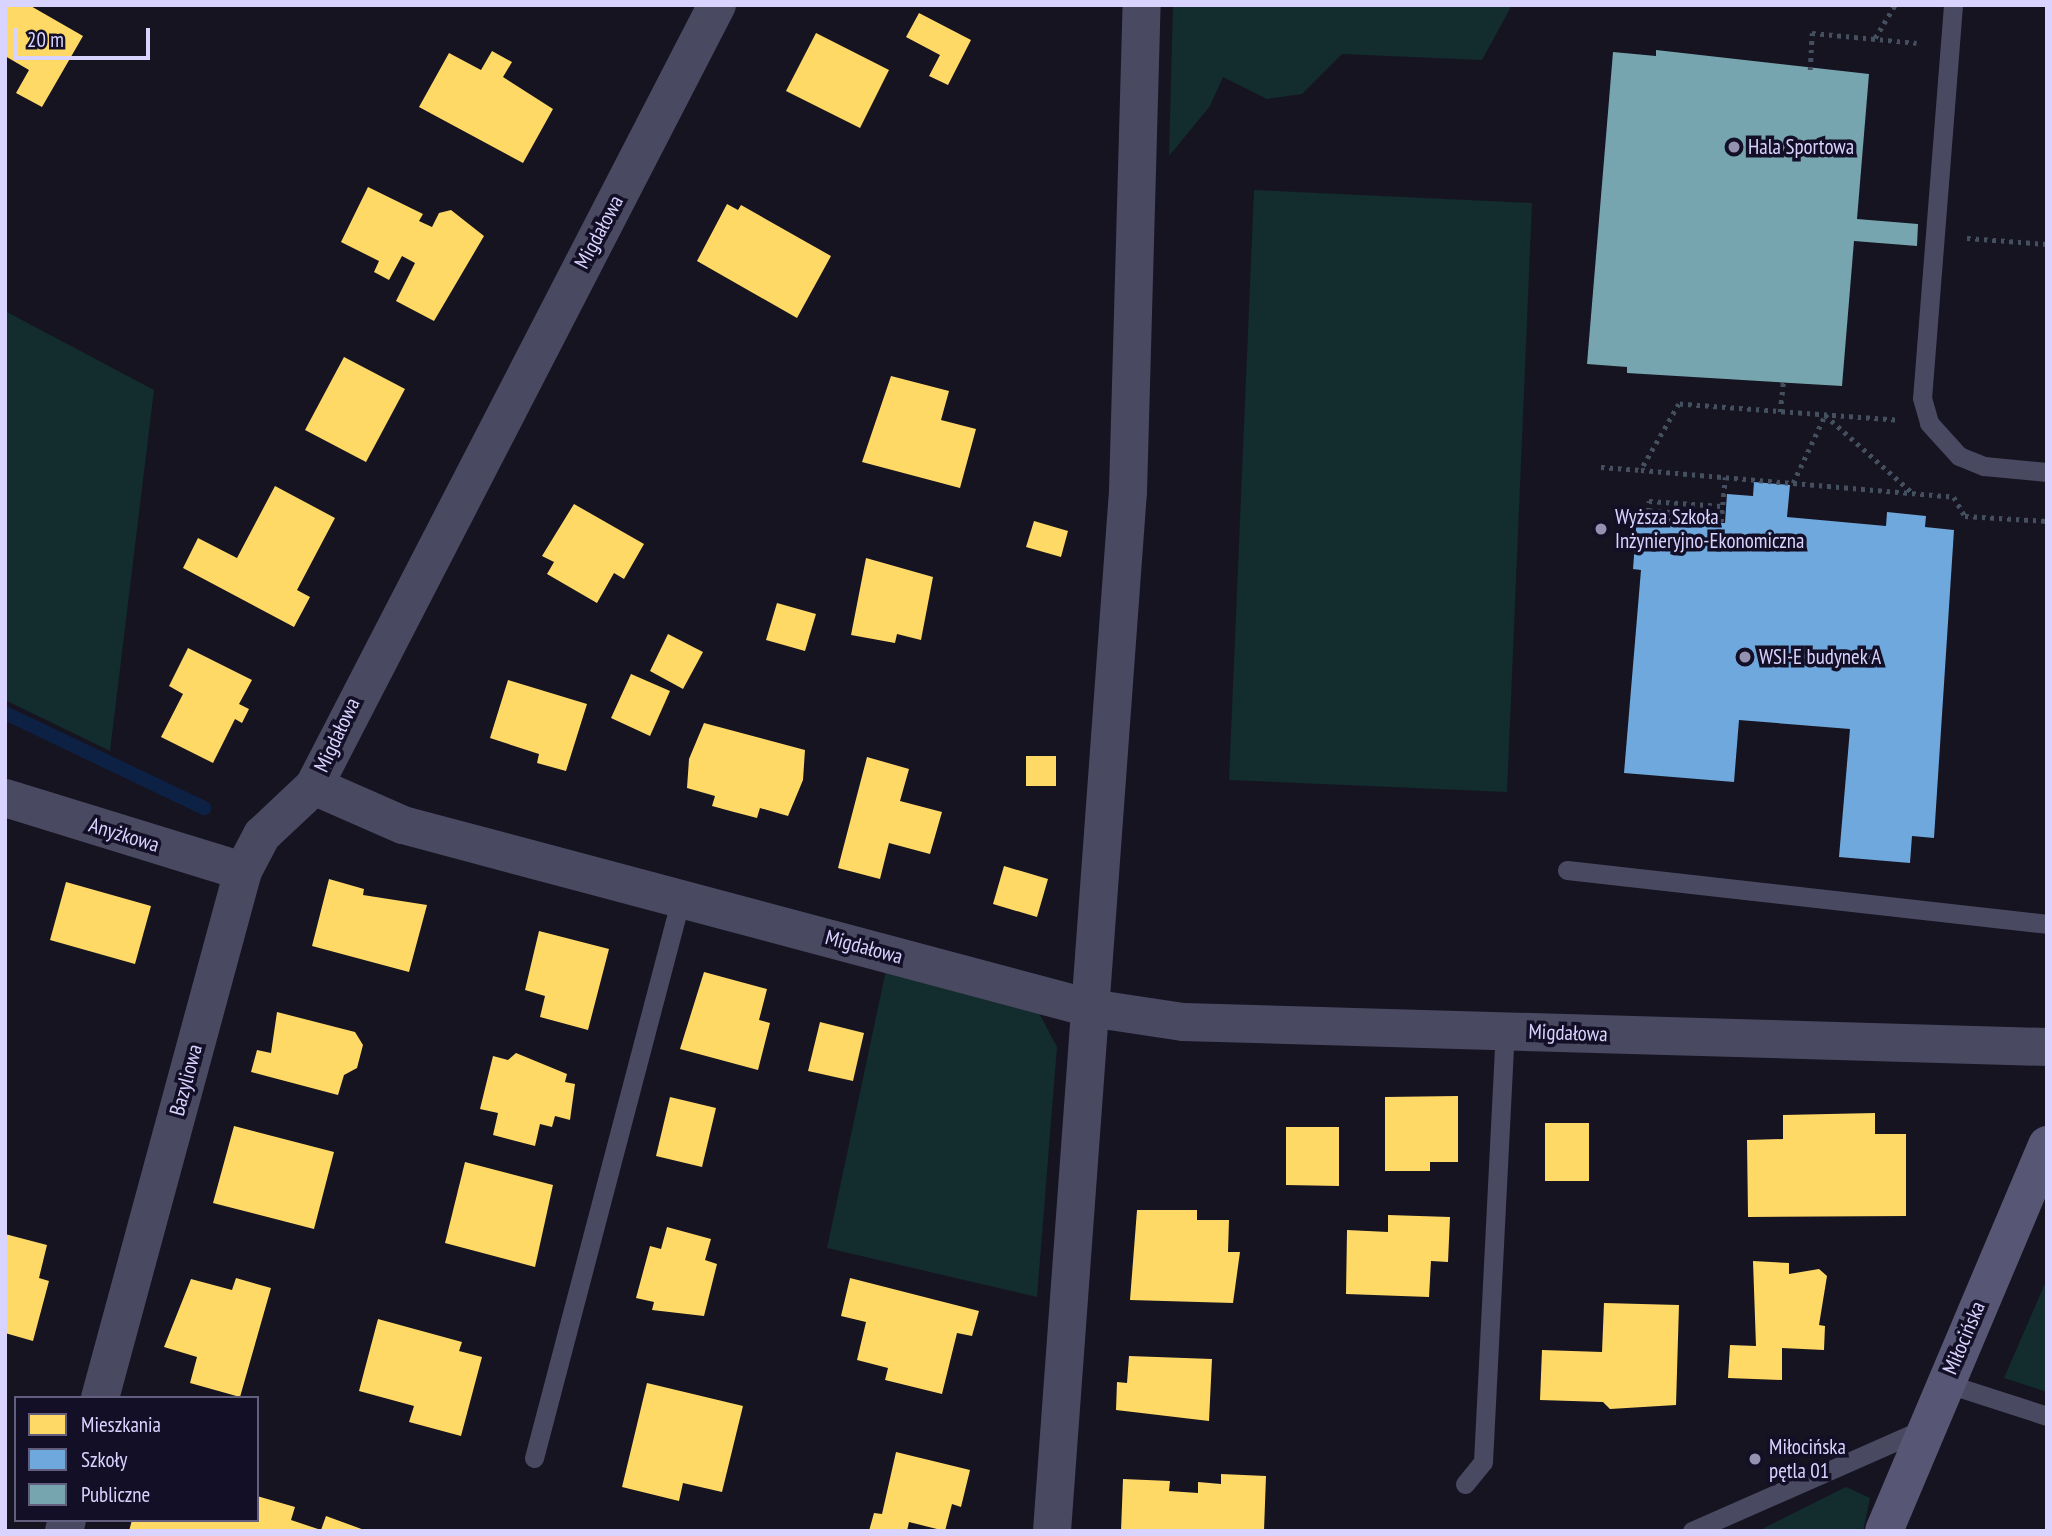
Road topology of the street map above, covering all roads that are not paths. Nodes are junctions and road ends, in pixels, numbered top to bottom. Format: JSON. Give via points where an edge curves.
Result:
{"nodes":[{"id":1,"x":717,"y":5,"type":"edge"},
{"id":2,"x":1142,"y":5,"type":"edge"},
{"id":3,"x":1953,"y":5,"type":"edge"},
{"id":4,"x":2047,"y":472,"type":"edge"},
{"id":5,"x":314,"y":786,"type":"junction"},
{"id":6,"x":5,"y":798,"type":"edge"},
{"id":7,"x":1567,"y":870,"type":"dead end"},
{"id":8,"x":243,"y":871,"type":"junction"},
{"id":9,"x":681,"y":898,"type":"junction"},
{"id":10,"x":2047,"y":923,"type":"edge"},
{"id":11,"x":1090,"y":1009,"type":"junction"},
{"id":12,"x":1505,"y":1031,"type":"junction"},
{"id":13,"x":2047,"y":1046,"type":"edge"},
{"id":14,"x":2047,"y":1145,"type":"edge"},
{"id":15,"x":1945,"y":1383,"type":"junction"},
{"id":16,"x":101,"y":1396,"type":"edge"},
{"id":17,"x":2047,"y":1416,"type":"edge"},
{"id":18,"x":1927,"y":1427,"type":"junction"},
{"id":19,"x":534,"y":1458,"type":"dead end"},
{"id":20,"x":1465,"y":1484,"type":"dead end"},
{"id":21,"x":1052,"y":1531,"type":"edge"},
{"id":22,"x":1692,"y":1531,"type":"edge"},
{"id":23,"x":1884,"y":1531,"type":"edge"}],
"edges":[{"from":1,"to":5,"type":"street","name":"Migdałowa"},
{"from":2,"to":11,"type":"street","via":[[1128,492]]},
{"from":3,"to":4,"type":"lane","via":[[1922,377],[1929,423],[1970,462]]},
{"from":5,"to":8,"type":"street","name":"Bazyliowa","via":[[262,835]]},
{"from":5,"to":9,"type":"street","name":"Migdałowa","via":[[403,825]]},
{"from":6,"to":8,"type":"street","name":"Anyżkowa"},
{"from":7,"to":10,"type":"lane"},
{"from":8,"to":16,"type":"street","name":"Bazyliowa"},
{"from":9,"to":11,"type":"street","name":"Migdałowa"},
{"from":9,"to":19,"type":"lane"},
{"from":11,"to":12,"type":"street","name":"Migdałowa","via":[[1183,1022]]},
{"from":11,"to":21,"type":"street"},
{"from":12,"to":13,"type":"street","name":"Migdałowa"},
{"from":12,"to":20,"type":"lane","via":[[1483,1462]]},
{"from":14,"to":15,"type":"street","name":"Miłocińska"},
{"from":15,"to":17,"type":"lane"},
{"from":15,"to":18,"type":"street","name":"Miłocińska"},
{"from":18,"to":22,"type":"lane"},
{"from":18,"to":23,"type":"street","name":"Miłocińska"}]}
